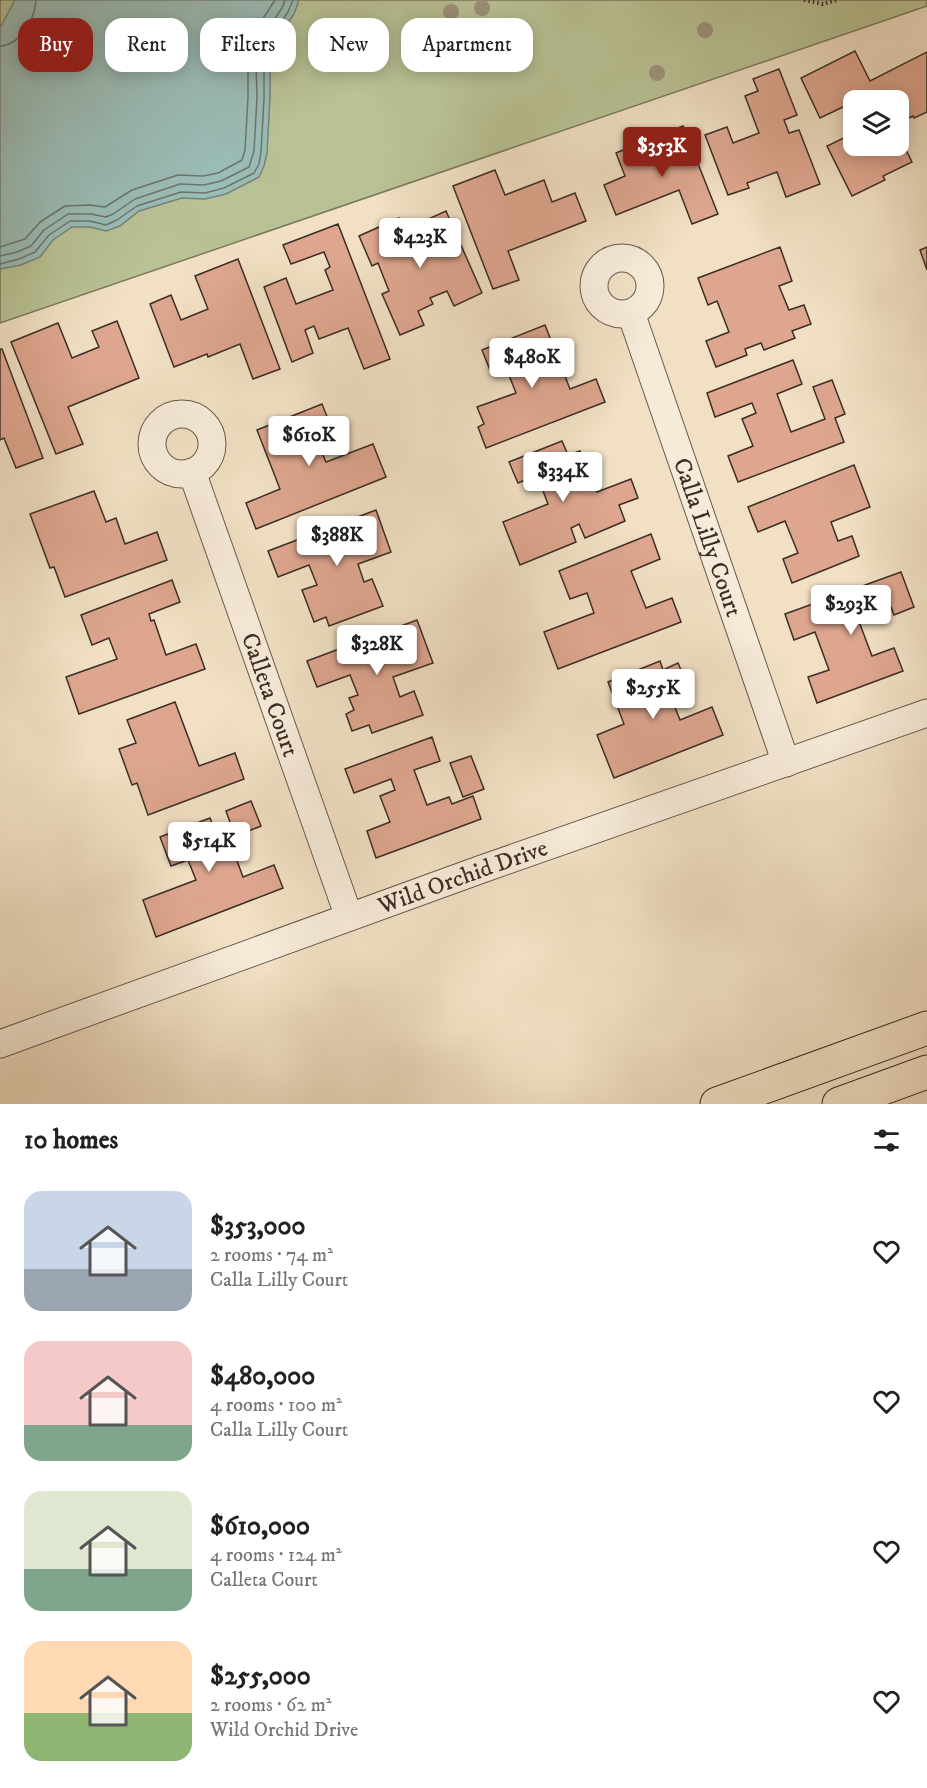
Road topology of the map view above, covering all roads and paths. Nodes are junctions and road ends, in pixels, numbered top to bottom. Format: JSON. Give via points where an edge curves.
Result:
{"nodes":[{"id":1,"x":804,"y":0,"type":"edge"},
{"id":2,"x":837,"y":0,"type":"edge"},
{"id":3,"x":631,"y":313,"type":"dead end"},
{"id":4,"x":192,"y":472,"type":"dead end"},
{"id":5,"x":927,"y":713,"type":"edge"},
{"id":6,"x":786,"y":762,"type":"junction"},
{"id":7,"x":349,"y":917,"type":"junction"},
{"id":8,"x":927,"y":1028,"type":"edge"},
{"id":9,"x":0,"y":1044,"type":"edge"},
{"id":10,"x":927,"y":1072,"type":"edge"},
{"id":11,"x":717,"y":1104,"type":"edge"},
{"id":12,"x":839,"y":1104,"type":"edge"}],
"edges":[{"from":1,"to":2,"type":"path","via":[[823,4]]},
{"from":3,"to":6,"type":"street","name":"Calla Lilly Court"},
{"from":4,"to":7,"type":"street","name":"Calleta Court"},
{"from":5,"to":6,"type":"street","name":"Wild Orchid Drive"},
{"from":6,"to":7,"type":"street","name":"Wild Orchid Drive"},
{"from":7,"to":9,"type":"street","name":"Wild Orchid Drive"},
{"from":8,"to":11,"type":"highway"},
{"from":10,"to":12,"type":"highway"}]}
